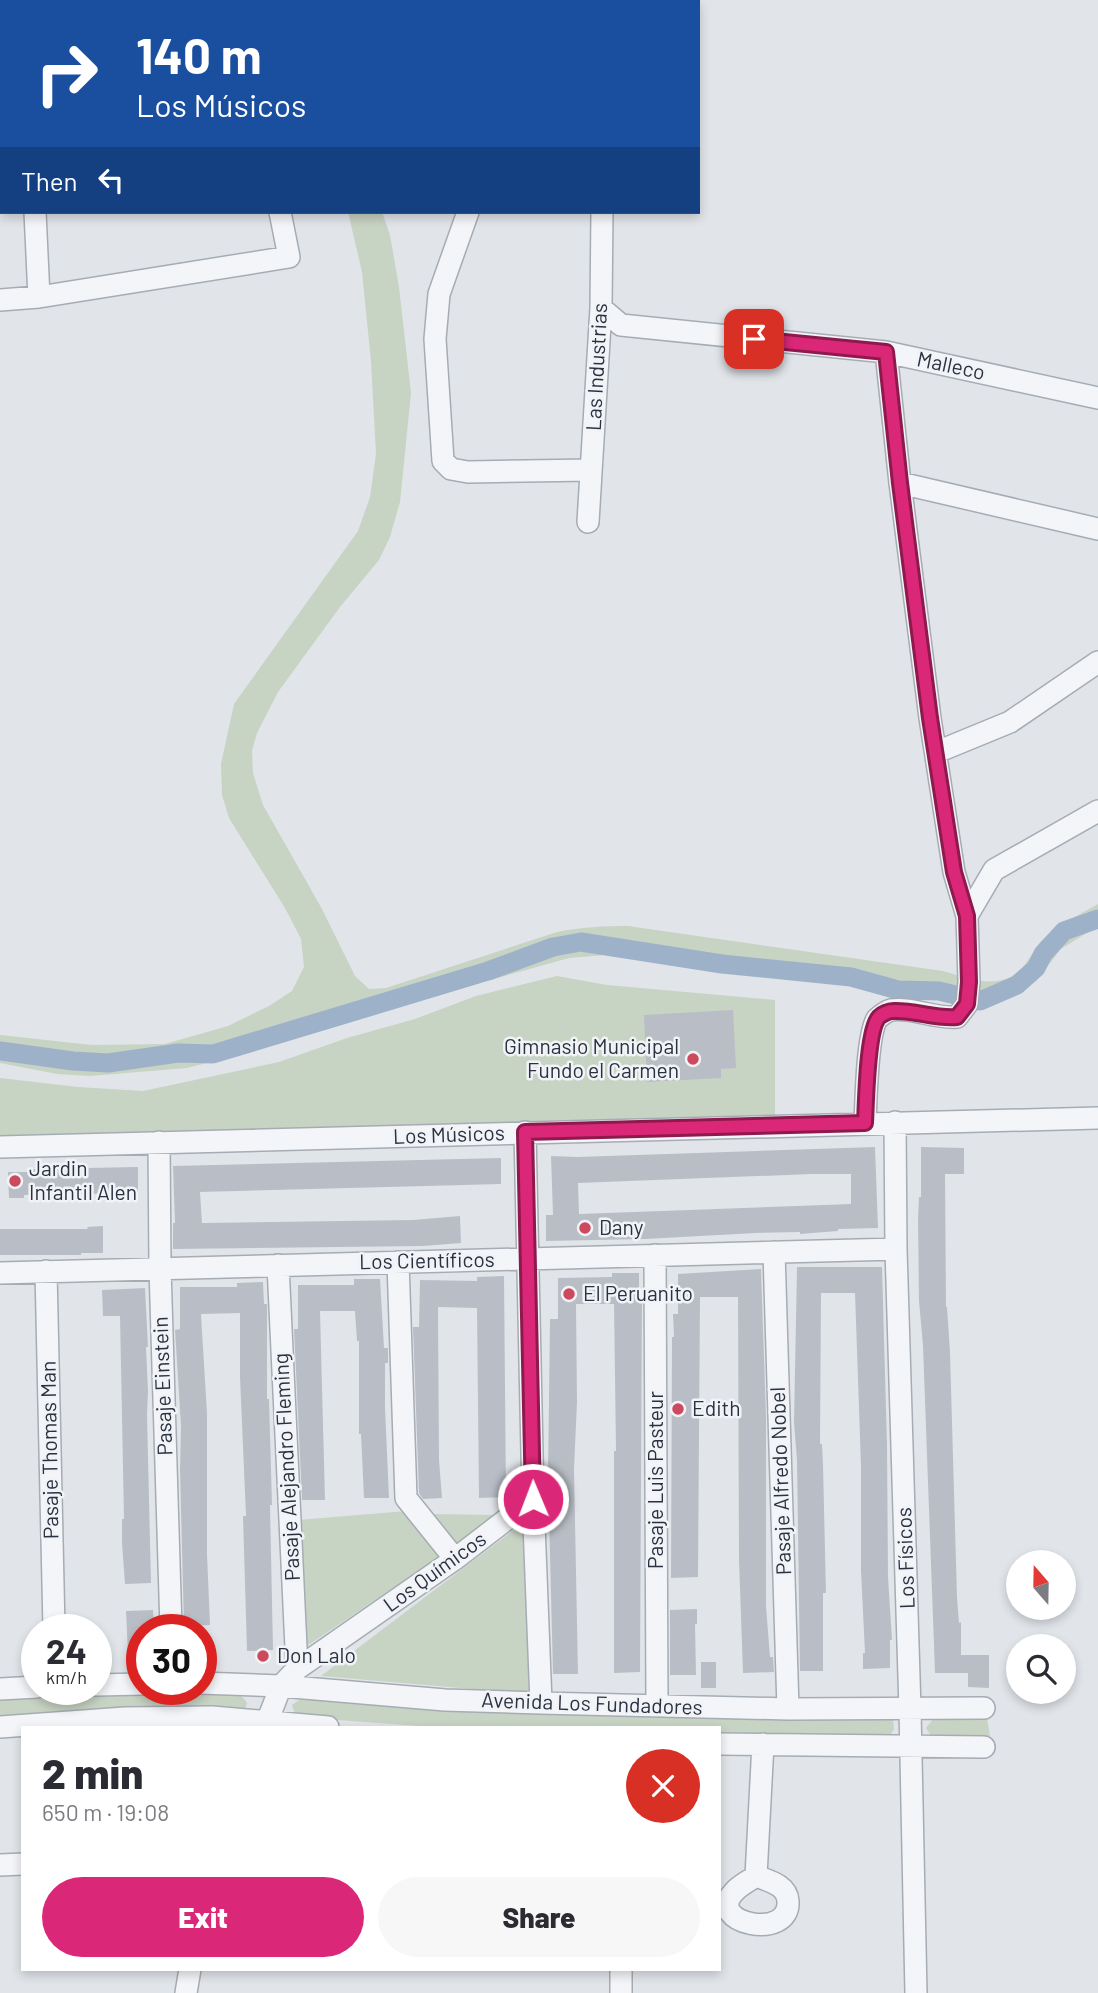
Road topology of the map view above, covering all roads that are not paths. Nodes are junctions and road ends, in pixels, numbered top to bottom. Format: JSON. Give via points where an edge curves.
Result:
{"nodes":[{"id":1,"x":35,"y":214,"type":"edge"},
{"id":2,"x":281,"y":214,"type":"edge"},
{"id":3,"x":467,"y":214,"type":"edge"},
{"id":4,"x":602,"y":214,"type":"edge"},
{"id":5,"x":39,"y":297,"type":"junction"},
{"id":6,"x":0,"y":300,"type":"edge"},
{"id":7,"x":601,"y":308,"type":"junction"},
{"id":8,"x":886,"y":352,"type":"junction"},
{"id":9,"x":1098,"y":397,"type":"edge"},
{"id":10,"x":591,"y":470,"type":"junction"},
{"id":11,"x":900,"y":483,"type":"junction"},
{"id":12,"x":588,"y":522,"type":"dead end"},
{"id":13,"x":1098,"y":529,"type":"edge"},
{"id":14,"x":1098,"y":662,"type":"edge"},
{"id":15,"x":937,"y":752,"type":"junction"},
{"id":16,"x":1098,"y":811,"type":"edge"},
{"id":17,"x":967,"y":916,"type":"junction"},
{"id":18,"x":1098,"y":1118,"type":"edge"},
{"id":19,"x":895,"y":1122,"type":"junction"},
{"id":20,"x":865,"y":1123,"type":"junction"},
{"id":21,"x":525,"y":1132,"type":"junction"},
{"id":22,"x":159,"y":1142,"type":"junction"},
{"id":23,"x":0,"y":1147,"type":"edge"},
{"id":24,"x":896,"y":1249,"type":"junction"},
{"id":25,"x":774,"y":1252,"type":"junction"},
{"id":26,"x":655,"y":1255,"type":"junction"},
{"id":27,"x":528,"y":1259,"type":"junction"},
{"id":28,"x":398,"y":1262,"type":"junction"},
{"id":29,"x":278,"y":1265,"type":"junction"},
{"id":30,"x":160,"y":1268,"type":"junction"},
{"id":31,"x":46,"y":1271,"type":"junction"},
{"id":32,"x":0,"y":1273,"type":"edge"},
{"id":33,"x":533,"y":1499,"type":"junction"},
{"id":34,"x":455,"y":1559,"type":"junction"},
{"id":35,"x":54,"y":1614,"type":"edge"},
{"id":36,"x":171,"y":1614,"type":"edge"},
{"id":37,"x":297,"y":1669,"type":"junction"},
{"id":38,"x":217,"y":1684,"type":"edge"},
{"id":39,"x":281,"y":1686,"type":"junction"},
{"id":40,"x":21,"y":1688,"type":"edge"},
{"id":41,"x":0,"y":1689,"type":"edge"},
{"id":42,"x":541,"y":1703,"type":"junction"},
{"id":43,"x":657,"y":1705,"type":"junction"},
{"id":44,"x":984,"y":1708,"type":"dead end"},
{"id":45,"x":788,"y":1709,"type":"junction"},
{"id":46,"x":910,"y":1710,"type":"junction"},
{"id":47,"x":266,"y":1724,"type":"edge"},
{"id":48,"x":307,"y":1726,"type":"edge"},
{"id":49,"x":0,"y":1727,"type":"edge"},
{"id":50,"x":721,"y":1744,"type":"edge"},
{"id":51,"x":763,"y":1744,"type":"junction"},
{"id":52,"x":911,"y":1746,"type":"junction"},
{"id":53,"x":984,"y":1747,"type":"dead end"},
{"id":54,"x":21,"y":1864,"type":"edge"},
{"id":55,"x":0,"y":1865,"type":"edge"},
{"id":56,"x":756,"y":1876,"type":"dead end"},
{"id":57,"x":190,"y":1971,"type":"edge"},
{"id":58,"x":621,"y":1971,"type":"edge"},
{"id":59,"x":186,"y":1993,"type":"edge"},
{"id":60,"x":621,"y":1993,"type":"edge"},
{"id":61,"x":916,"y":1993,"type":"edge"}],
"edges":[{"from":1,"to":5,"type":"street"},
{"from":2,"to":5,"type":"street","via":[[289,257]]},
{"from":3,"to":10,"type":"street","via":[[439,294],[435,340],[443,461],[451,469],[468,472]]},
{"from":4,"to":7,"type":"street","name":"Las Industrias"},
{"from":5,"to":6,"type":"street"},
{"from":7,"to":8,"type":"street","name":"Malleco","via":[[621,325]]},
{"from":7,"to":10,"type":"street","name":"Las Industrias"},
{"from":8,"to":9,"type":"street","name":"Malleco"},
{"from":8,"to":11,"type":"street"},
{"from":10,"to":12,"type":"street","name":"Las Industrias"},
{"from":11,"to":13,"type":"street"},
{"from":11,"to":15,"type":"street"},
{"from":14,"to":15,"type":"street","via":[[1010,722]]},
{"from":15,"to":17,"type":"street","via":[[954,872]]},
{"from":16,"to":17,"type":"street","via":[[994,870]]},
{"from":17,"to":20,"type":"street","via":[[968,993],[957,1017],[890,1010],[878,1018],[872,1032]]},
{"from":18,"to":19,"type":"street","name":"Los Músicos"},
{"from":19,"to":20,"type":"street","name":"Los Músicos"},
{"from":19,"to":24,"type":"street","name":"Los Físicos"},
{"from":20,"to":21,"type":"street","name":"Los Músicos"},
{"from":21,"to":22,"type":"street","name":"Los Músicos"},
{"from":21,"to":27,"type":"street"},
{"from":22,"to":23,"type":"street","name":"Los Músicos"},
{"from":22,"to":30,"type":"street","name":"Pasaje Einstein"},
{"from":24,"to":25,"type":"street","name":"Los Científicos"},
{"from":24,"to":46,"type":"street","name":"Los Físicos"},
{"from":25,"to":26,"type":"street","name":"Los Científicos"},
{"from":25,"to":45,"type":"street","name":"Pasaje Alfredo Nobel"},
{"from":26,"to":27,"type":"street","name":"Los Científicos"},
{"from":26,"to":43,"type":"street","name":"Pasaje Luis Pasteur"},
{"from":27,"to":28,"type":"street","name":"Los Científicos"},
{"from":27,"to":33,"type":"street"},
{"from":28,"to":29,"type":"street","name":"Los Científicos"},
{"from":28,"to":34,"type":"street","via":[[406,1498]]},
{"from":29,"to":30,"type":"street","name":"Los Científicos"},
{"from":29,"to":37,"type":"street","name":"Pasaje Alejandro Fleming"},
{"from":30,"to":31,"type":"street","name":"Los Científicos"},
{"from":30,"to":36,"type":"street","name":"Pasaje Einstein"},
{"from":31,"to":32,"type":"street","name":"Los Científicos"},
{"from":31,"to":35,"type":"street","name":"Pasaje Thomas Man"},
{"from":33,"to":34,"type":"street","name":"Los Químicos"},
{"from":33,"to":42,"type":"street"},
{"from":34,"to":37,"type":"street","name":"Los Químicos"},
{"from":37,"to":39,"type":"street","name":"Los Químicos"},
{"from":38,"to":39,"type":"street","name":"Avenida Los Fundadores"},
{"from":39,"to":42,"type":"street","name":"Avenida Los Fundadores"},
{"from":39,"to":47,"type":"street","name":"Los Químicos"},
{"from":40,"to":41,"type":"street"},
{"from":42,"to":43,"type":"street","name":"Avenida Los Fundadores"},
{"from":43,"to":45,"type":"street","name":"Avenida Los Fundadores"},
{"from":44,"to":46,"type":"street","name":"Avenida Los Fundadores"},
{"from":45,"to":46,"type":"street","name":"Avenida Los Fundadores"},
{"from":46,"to":52,"type":"street","name":"Los Físicos"},
{"from":47,"to":48,"type":"street"},
{"from":47,"to":49,"type":"street","via":[[212,1717]]},
{"from":50,"to":51,"type":"street","name":"Avenida Los Fundadores"},
{"from":51,"to":52,"type":"street","name":"Avenida Los Fundadores"},
{"from":51,"to":56,"type":"street"},
{"from":52,"to":53,"type":"street","name":"Avenida Los Fundadores"},
{"from":52,"to":61,"type":"street","name":"Los Físicos"},
{"from":54,"to":55,"type":"street"},
{"from":57,"to":59,"type":"street"},
{"from":58,"to":60,"type":"street"}]}
